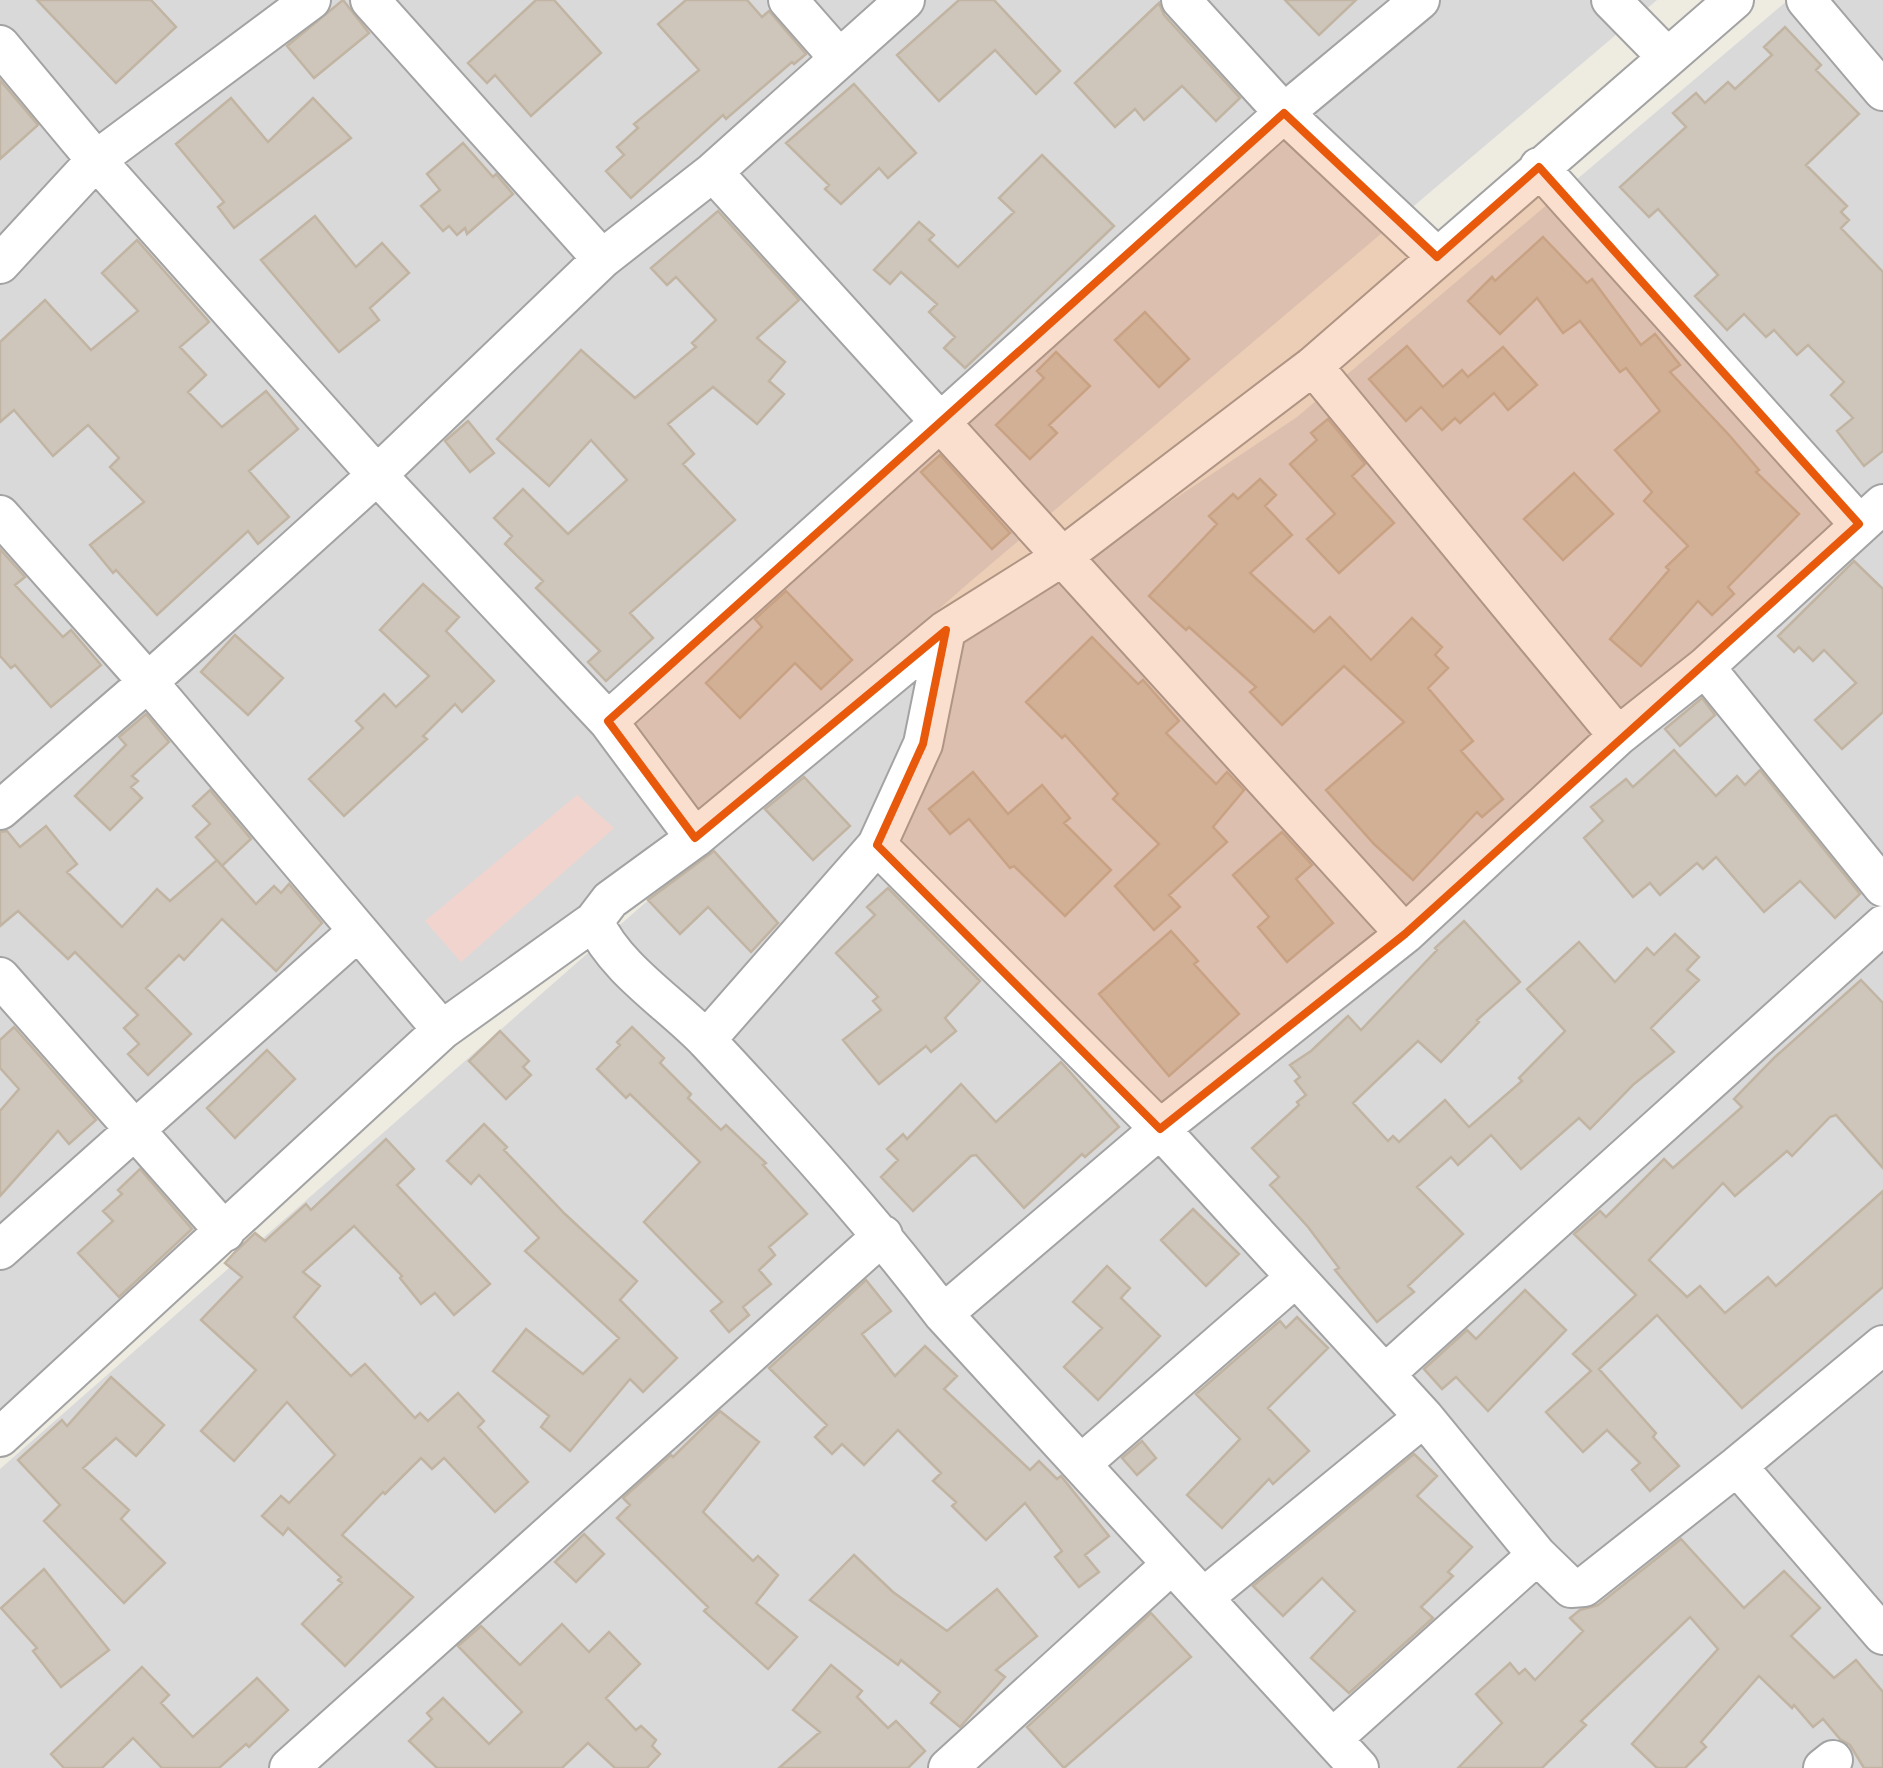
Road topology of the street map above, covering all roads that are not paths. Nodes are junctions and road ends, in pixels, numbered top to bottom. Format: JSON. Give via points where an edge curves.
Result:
{"nodes":[{"id":1,"x":310,"y":0,"type":"edge"},
{"id":2,"x":370,"y":0,"type":"edge"},
{"id":3,"x":788,"y":0,"type":"edge"},
{"id":4,"x":906,"y":0,"type":"edge"},
{"id":5,"x":1181,"y":0,"type":"edge"},
{"id":6,"x":1420,"y":0,"type":"edge"},
{"id":7,"x":1612,"y":0,"type":"edge"},
{"id":8,"x":1734,"y":0,"type":"edge"},
{"id":9,"x":1806,"y":0,"type":"edge"},
{"id":10,"x":0,"y":45,"type":"edge"},
{"id":11,"x":1667,"y":57,"type":"junction"},
{"id":12,"x":839,"y":58,"type":"junction"},
{"id":13,"x":1883,"y":91,"type":"edge"},
{"id":14,"x":1284,"y":112,"type":"junction"},
{"id":15,"x":96,"y":160,"type":"junction"},
{"id":16,"x":1539,"y":166,"type":"junction"},
{"id":17,"x":712,"y":172,"type":"junction"},
{"id":18,"x":1436,"y":257,"type":"junction"},
{"id":19,"x":602,"y":259,"type":"junction"},
{"id":20,"x":0,"y":264,"type":"edge"},
{"id":21,"x":1313,"y":366,"type":"junction"},
{"id":22,"x":942,"y":422,"type":"junction"},
{"id":23,"x":377,"y":475,"type":"junction"},
{"id":24,"x":1871,"y":514,"type":"edge"},
{"id":25,"x":0,"y":515,"type":"edge"},
{"id":26,"x":1062,"y":557,"type":"junction"},
{"id":27,"x":946,"y":630,"type":"junction"},
{"id":28,"x":1705,"y":667,"type":"junction"},
{"id":29,"x":148,"y":682,"type":"junction"},
{"id":30,"x":608,"y":721,"type":"junction"},
{"id":31,"x":1618,"y":736,"type":"junction"},
{"id":32,"x":0,"y":810,"type":"edge"},
{"id":33,"x":695,"y":838,"type":"junction"},
{"id":34,"x":877,"y":845,"type":"junction"},
{"id":35,"x":1883,"y":887,"type":"edge"},
{"id":36,"x":594,"y":920,"type":"junction"},
{"id":37,"x":1883,"y":926,"type":"edge"},
{"id":38,"x":358,"y":931,"type":"junction"},
{"id":39,"x":1405,"y":934,"type":"junction"},
{"id":40,"x":0,"y":977,"type":"edge"},
{"id":41,"x":442,"y":1030,"type":"junction"},
{"id":42,"x":706,"y":1040,"type":"junction"},
{"id":43,"x":1160,"y":1128,"type":"junction"},
{"id":44,"x":133,"y":1131,"type":"junction"},
{"id":45,"x":225,"y":1232,"type":"junction"},
{"id":46,"x":883,"y":1235,"type":"junction"},
{"id":47,"x":0,"y":1250,"type":"edge"},
{"id":48,"x":1295,"y":1278,"type":"junction"},
{"id":49,"x":943,"y":1314,"type":"junction"},
{"id":50,"x":1883,"y":1344,"type":"edge"},
{"id":51,"x":1385,"y":1374,"type":"junction"},
{"id":52,"x":1424,"y":1417,"type":"junction"},
{"id":53,"x":0,"y":1438,"type":"edge"},
{"id":54,"x":1080,"y":1464,"type":"junction"},
{"id":55,"x":1737,"y":1466,"type":"junction"},
{"id":56,"x":1537,"y":1555,"type":"junction"},
{"id":57,"x":1172,"y":1564,"type":"junction"},
{"id":58,"x":1203,"y":1598,"type":"junction"},
{"id":59,"x":1883,"y":1635,"type":"edge"},
{"id":60,"x":1333,"y":1738,"type":"junction"},
{"id":61,"x":288,"y":1768,"type":"edge"},
{"id":62,"x":948,"y":1768,"type":"edge"},
{"id":63,"x":1360,"y":1768,"type":"edge"}],
"edges":[{"from":1,"to":15,"type":"street"},
{"from":2,"to":19,"type":"street"},
{"from":3,"to":12,"type":"street"},
{"from":4,"to":12,"type":"street"},
{"from":5,"to":14,"type":"street"},
{"from":6,"to":14,"type":"street"},
{"from":7,"to":11,"type":"street"},
{"from":8,"to":11,"type":"street"},
{"from":9,"to":13,"type":"street"},
{"from":10,"to":15,"type":"street"},
{"from":11,"to":16,"type":"street"},
{"from":12,"to":17,"type":"street"},
{"from":14,"to":18,"type":"street"},
{"from":14,"to":22,"type":"street"},
{"from":15,"to":20,"type":"street"},
{"from":15,"to":23,"type":"street"},
{"from":16,"to":18,"type":"street"},
{"from":16,"to":24,"type":"street"},
{"from":17,"to":19,"type":"street"},
{"from":17,"to":22,"type":"street"},
{"from":18,"to":21,"type":"street"},
{"from":19,"to":23,"type":"street"},
{"from":21,"to":26,"type":"street"},
{"from":21,"to":31,"type":"street"},
{"from":22,"to":26,"type":"street"},
{"from":22,"to":30,"type":"street"},
{"from":23,"to":29,"type":"street"},
{"from":23,"to":30,"type":"street"},
{"from":24,"to":28,"type":"street"},
{"from":25,"to":29,"type":"street"},
{"from":26,"to":27,"type":"street"},
{"from":26,"to":39,"type":"street"},
{"from":27,"to":33,"type":"street"},
{"from":27,"to":34,"type":"street","via":[[923,744]]},
{"from":28,"to":31,"type":"street"},
{"from":28,"to":35,"type":"street"},
{"from":29,"to":32,"type":"street"},
{"from":29,"to":38,"type":"street"},
{"from":30,"to":33,"type":"street"},
{"from":31,"to":39,"type":"street"},
{"from":33,"to":36,"type":"street","via":[[610,900]]},
{"from":34,"to":42,"type":"street"},
{"from":34,"to":43,"type":"street"},
{"from":36,"to":41,"type":"street"},
{"from":36,"to":42,"type":"street","via":[[604,942]]},
{"from":37,"to":51,"type":"street"},
{"from":38,"to":41,"type":"street"},
{"from":38,"to":44,"type":"street"},
{"from":39,"to":43,"type":"street"},
{"from":40,"to":44,"type":"street"},
{"from":41,"to":45,"type":"street"},
{"from":42,"to":46,"type":"street"},
{"from":43,"to":48,"type":"street"},
{"from":43,"to":49,"type":"street"},
{"from":44,"to":45,"type":"street"},
{"from":44,"to":47,"type":"street"},
{"from":45,"to":53,"type":"street"},
{"from":46,"to":49,"type":"street"},
{"from":46,"to":61,"type":"street"},
{"from":48,"to":51,"type":"street"},
{"from":48,"to":54,"type":"street"},
{"from":49,"to":54,"type":"street"},
{"from":50,"to":55,"type":"street"},
{"from":51,"to":52,"type":"street"},
{"from":52,"to":56,"type":"street"},
{"from":52,"to":58,"type":"street"},
{"from":54,"to":57,"type":"street"},
{"from":55,"to":56,"type":"street","via":[[1584,1586],[1565,1585]]},
{"from":55,"to":59,"type":"street"},
{"from":56,"to":60,"type":"street"},
{"from":57,"to":58,"type":"street"},
{"from":57,"to":62,"type":"street"},
{"from":58,"to":60,"type":"street"},
{"from":60,"to":63,"type":"street"}]}
